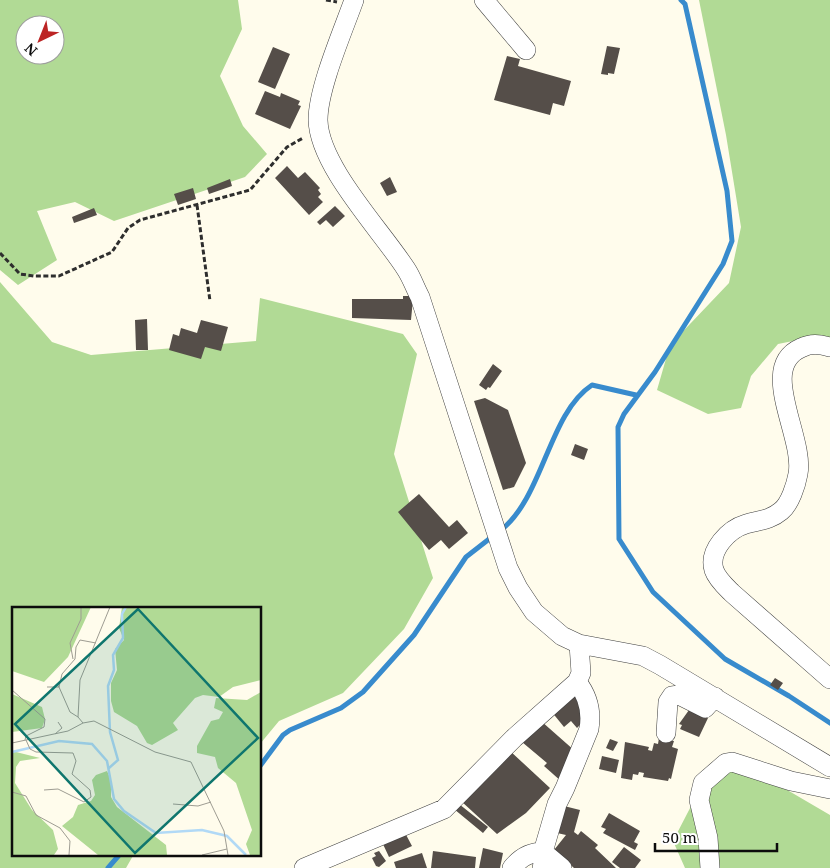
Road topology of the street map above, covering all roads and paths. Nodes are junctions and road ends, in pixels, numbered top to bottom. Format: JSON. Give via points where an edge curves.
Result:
{"nodes":[{"id":1,"x":354,"y":0,"type":"edge"},
{"id":2,"x":484,"y":0,"type":"edge"},
{"id":3,"x":526,"y":50,"type":"dead end"},
{"id":4,"x":319,"y":129,"type":"junction"},
{"id":5,"x":197,"y":205,"type":"junction"},
{"id":6,"x":0,"y":253,"type":"edge"},
{"id":7,"x":210,"y":301,"type":"dead end"},
{"id":8,"x":830,"y":347,"type":"edge"},
{"id":9,"x":579,"y":644,"type":"junction"},
{"id":10,"x":830,"y":679,"type":"edge"},
{"id":11,"x":577,"y":682,"type":"junction"},
{"id":12,"x":714,"y":697,"type":"junction"},
{"id":13,"x":666,"y":732,"type":"dead end"},
{"id":14,"x":830,"y":767,"type":"edge"},
{"id":15,"x":830,"y":789,"type":"edge"},
{"id":16,"x":543,"y":860,"type":"edge"},
{"id":17,"x":304,"y":868,"type":"edge"},
{"id":18,"x":512,"y":868,"type":"edge"},
{"id":19,"x":562,"y":868,"type":"edge"},
{"id":20,"x":710,"y":868,"type":"edge"}],
"edges":[{"from":1,"to":4,"type":"street","via":[[320,101]]},
{"from":2,"to":3,"type":"street"},
{"from":4,"to":5,"type":"path","via":[[287,146],[250,190]]},
{"from":4,"to":9,"type":"street","via":[[331,164],[408,271],[420,297],[494,526],[518,588],[534,612],[562,636]]},
{"from":5,"to":6,"type":"path","via":[[140,220],[128,228],[112,252],[59,276],[20,274]]},
{"from":5,"to":7,"type":"path"},
{"from":8,"to":10,"type":"street","via":[[808,345],[796,350],[784,362],[781,378],[783,400],[799,458],[791,495],[783,510],[772,518],[730,531],[718,548],[713,569],[720,582]]},
{"from":9,"to":11,"type":"street","via":[[581,673]]},
{"from":9,"to":12,"type":"street","via":[[643,656]]},
{"from":11,"to":16,"type":"street","via":[[588,701],[590,720],[557,804]]},
{"from":11,"to":17,"type":"street","via":[[514,738],[444,810]]},
{"from":12,"to":13,"type":"street","via":[[704,708],[679,695],[672,696],[668,702]]},
{"from":12,"to":14,"type":"street"},
{"from":15,"to":20,"type":"street","via":[[791,781],[741,763],[726,763],[703,783],[700,791],[711,856]]},
{"from":16,"to":18,"type":"street","via":[[525,856]]},
{"from":16,"to":19,"type":"street"}]}
